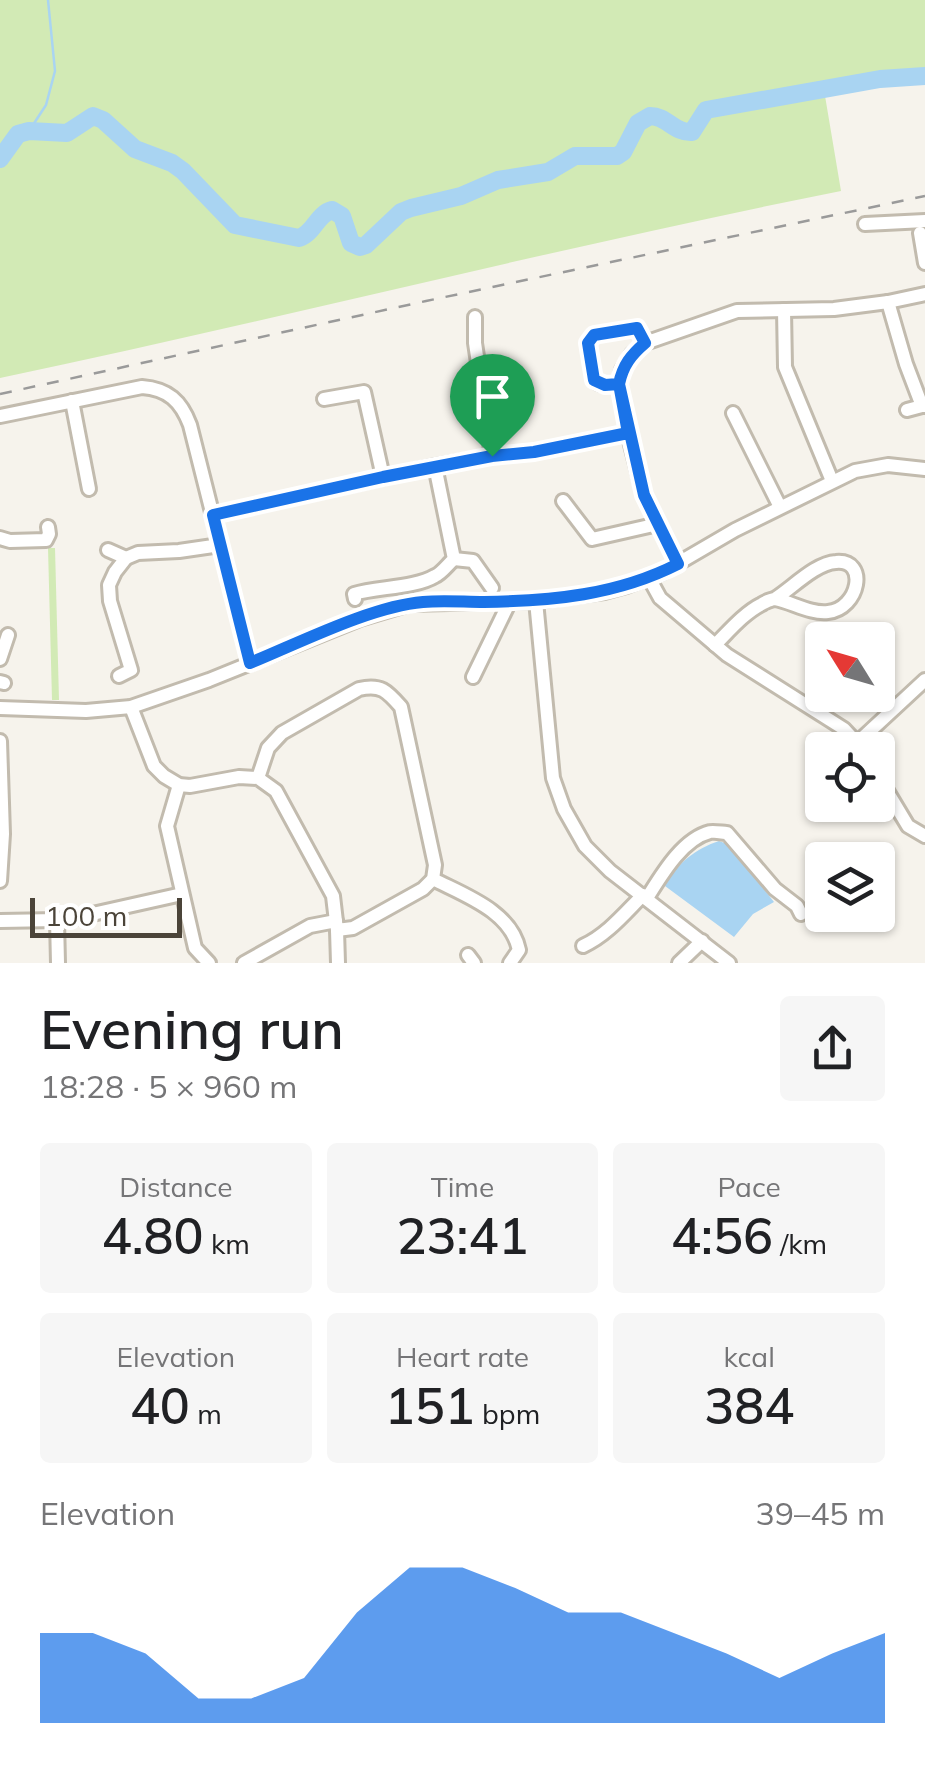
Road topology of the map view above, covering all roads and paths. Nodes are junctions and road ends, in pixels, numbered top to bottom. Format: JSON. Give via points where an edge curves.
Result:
{"nodes":[{"id":1,"x":864,"y":224,"type":"dead end"},
{"id":2,"x":923,"y":227,"type":"edge"},
{"id":3,"x":925,"y":263,"type":"edge"},
{"id":4,"x":925,"y":294,"type":"edge"},
{"id":5,"x":888,"y":302,"type":"junction"},
{"id":6,"x":784,"y":310,"type":"junction"},
{"id":7,"x":475,"y":317,"type":"dead end"},
{"id":8,"x":645,"y":343,"type":"junction"},
{"id":9,"x":619,"y":384,"type":"junction"},
{"id":10,"x":324,"y":400,"type":"dead end"},
{"id":11,"x":72,"y":401,"type":"junction"},
{"id":12,"x":924,"y":406,"type":"edge"},
{"id":13,"x":906,"y":410,"type":"dead end"},
{"id":14,"x":733,"y":413,"type":"dead end"},
{"id":15,"x":0,"y":416,"type":"edge"},
{"id":16,"x":628,"y":433,"type":"junction"},
{"id":17,"x":492,"y":456,"type":"junction"},
{"id":18,"x":435,"y":466,"type":"junction"},
{"id":19,"x":925,"y":469,"type":"edge"},
{"id":20,"x":383,"y":477,"type":"junction"},
{"id":21,"x":832,"y":480,"type":"junction"},
{"id":22,"x":89,"y":489,"type":"dead end"},
{"id":23,"x":562,"y":501,"type":"dead end"},
{"id":24,"x":780,"y":507,"type":"junction"},
{"id":25,"x":213,"y":515,"type":"junction"},
{"id":26,"x":658,"y":524,"type":"junction"},
{"id":27,"x":48,"y":527,"type":"dead end"},
{"id":28,"x":0,"y":538,"type":"edge"},
{"id":29,"x":220,"y":545,"type":"junction"},
{"id":30,"x":108,"y":550,"type":"dead end"},
{"id":31,"x":126,"y":558,"type":"junction"},
{"id":32,"x":454,"y":560,"type":"junction"},
{"id":33,"x":678,"y":564,"type":"junction"},
{"id":34,"x":649,"y":578,"type":"junction"},
{"id":35,"x":492,"y":588,"type":"dead end"},
{"id":36,"x":775,"y":598,"type":"junction"},
{"id":37,"x":355,"y":599,"type":"dead end"},
{"id":38,"x":510,"y":601,"type":"junction"},
{"id":39,"x":536,"y":601,"type":"junction"},
{"id":40,"x":714,"y":645,"type":"junction"},
{"id":41,"x":250,"y":663,"type":"junction"},
{"id":42,"x":120,"y":676,"type":"dead end"},
{"id":43,"x":473,"y":677,"type":"dead end"},
{"id":44,"x":925,"y":680,"type":"edge"},
{"id":45,"x":130,"y":707,"type":"junction"},
{"id":46,"x":0,"y":708,"type":"edge"},
{"id":47,"x":846,"y":732,"type":"edge"},
{"id":48,"x":874,"y":732,"type":"edge"},
{"id":49,"x":0,"y":741,"type":"edge"},
{"id":50,"x":1,"y":777,"type":"edge"},
{"id":51,"x":258,"y":778,"type":"junction"},
{"id":52,"x":179,"y":785,"type":"junction"},
{"id":53,"x":895,"y":804,"type":"edge"},
{"id":54,"x":925,"y":836,"type":"edge"},
{"id":55,"x":433,"y":879,"type":"junction"},
{"id":56,"x":0,"y":881,"type":"edge"},
{"id":57,"x":182,"y":894,"type":"junction"},
{"id":58,"x":645,"y":897,"type":"junction"},
{"id":59,"x":801,"y":914,"type":"dead end"},
{"id":60,"x":57,"y":920,"type":"junction"},
{"id":61,"x":0,"y":922,"type":"edge"},
{"id":62,"x":337,"y":926,"type":"junction"},
{"id":63,"x":702,"y":941,"type":"junction"},
{"id":64,"x":583,"y":946,"type":"dead end"},
{"id":65,"x":58,"y":963,"type":"edge"},
{"id":66,"x":209,"y":963,"type":"edge"},
{"id":67,"x":244,"y":963,"type":"edge"},
{"id":68,"x":338,"y":963,"type":"edge"},
{"id":69,"x":510,"y":963,"type":"edge"},
{"id":70,"x":679,"y":963,"type":"edge"},
{"id":71,"x":729,"y":963,"type":"edge"}],
"edges":[{"from":1,"to":2,"type":"street"},
{"from":2,"to":3,"type":"street"},
{"from":4,"to":5,"type":"street"},
{"from":5,"to":6,"type":"street"},
{"from":5,"to":12,"type":"street"},
{"from":6,"to":8,"type":"street","via":[[737,311]]},
{"from":6,"to":21,"type":"street","via":[[784,367]]},
{"from":7,"to":17,"type":"street"},
{"from":8,"to":9,"type":"street","via":[[632,354]]},
{"from":8,"to":9,"type":"street","via":[[637,328],[594,335],[588,343],[594,380]]},
{"from":9,"to":16,"type":"street"},
{"from":10,"to":20,"type":"street","via":[[370,390]]},
{"from":11,"to":15,"type":"street"},
{"from":11,"to":22,"type":"street"},
{"from":11,"to":25,"type":"street","via":[[142,386],[168,392],[185,411]]},
{"from":12,"to":13,"type":"street"},
{"from":14,"to":24,"type":"street"},
{"from":16,"to":17,"type":"street"},
{"from":16,"to":26,"type":"street"},
{"from":17,"to":18,"type":"street"},
{"from":18,"to":20,"type":"street"},
{"from":18,"to":32,"type":"street"},
{"from":19,"to":21,"type":"street","via":[[876,466]]},
{"from":20,"to":25,"type":"street"},
{"from":21,"to":24,"type":"street"},
{"from":23,"to":26,"type":"street","via":[[592,538]]},
{"from":24,"to":33,"type":"street"},
{"from":25,"to":29,"type":"street"},
{"from":26,"to":33,"type":"street"},
{"from":27,"to":28,"type":"street","via":[[46,540]]},
{"from":29,"to":31,"type":"street"},
{"from":29,"to":41,"type":"street"},
{"from":30,"to":31,"type":"street"},
{"from":31,"to":42,"type":"street","via":[[109,585],[131,670]]},
{"from":32,"to":35,"type":"street","via":[[473,561]]},
{"from":32,"to":37,"type":"street","via":[[435,576],[354,594]]},
{"from":33,"to":34,"type":"street"},
{"from":34,"to":39,"type":"street"},
{"from":34,"to":40,"type":"street","via":[[660,598]]},
{"from":36,"to":36,"type":"street","via":[[830,612],[844,606],[858,581],[855,571],[836,562]]},
{"from":36,"to":40,"type":"street"},
{"from":38,"to":39,"type":"street"},
{"from":38,"to":41,"type":"street","via":[[400,606]]},
{"from":38,"to":43,"type":"street"},
{"from":39,"to":58,"type":"street","via":[[552,778],[585,846]]},
{"from":40,"to":47,"type":"street"},
{"from":41,"to":45,"type":"street"},
{"from":44,"to":48,"type":"street"},
{"from":45,"to":46,"type":"street"},
{"from":45,"to":52,"type":"street","via":[[154,766]]},
{"from":49,"to":50,"type":"street"},
{"from":50,"to":56,"type":"street"},
{"from":51,"to":52,"type":"street"},
{"from":51,"to":55,"type":"street","via":[[268,748],[282,733],[359,690],[373,686],[388,693],[402,708]]},
{"from":51,"to":62,"type":"street","via":[[276,791],[334,896]]},
{"from":52,"to":57,"type":"street","via":[[167,826]]},
{"from":53,"to":54,"type":"street","via":[[908,826]]},
{"from":55,"to":62,"type":"street","via":[[353,928]]},
{"from":55,"to":69,"type":"street","via":[[506,923],[519,950]]},
{"from":57,"to":60,"type":"street"},
{"from":57,"to":66,"type":"street","via":[[195,948]]},
{"from":58,"to":59,"type":"street","via":[[668,863],[711,831],[727,833]]},
{"from":58,"to":63,"type":"street"},
{"from":58,"to":64,"type":"street"},
{"from":60,"to":61,"type":"street"},
{"from":60,"to":65,"type":"street"},
{"from":62,"to":67,"type":"street","via":[[310,926]]},
{"from":62,"to":68,"type":"street"},
{"from":63,"to":70,"type":"street"},
{"from":63,"to":71,"type":"street"}]}
